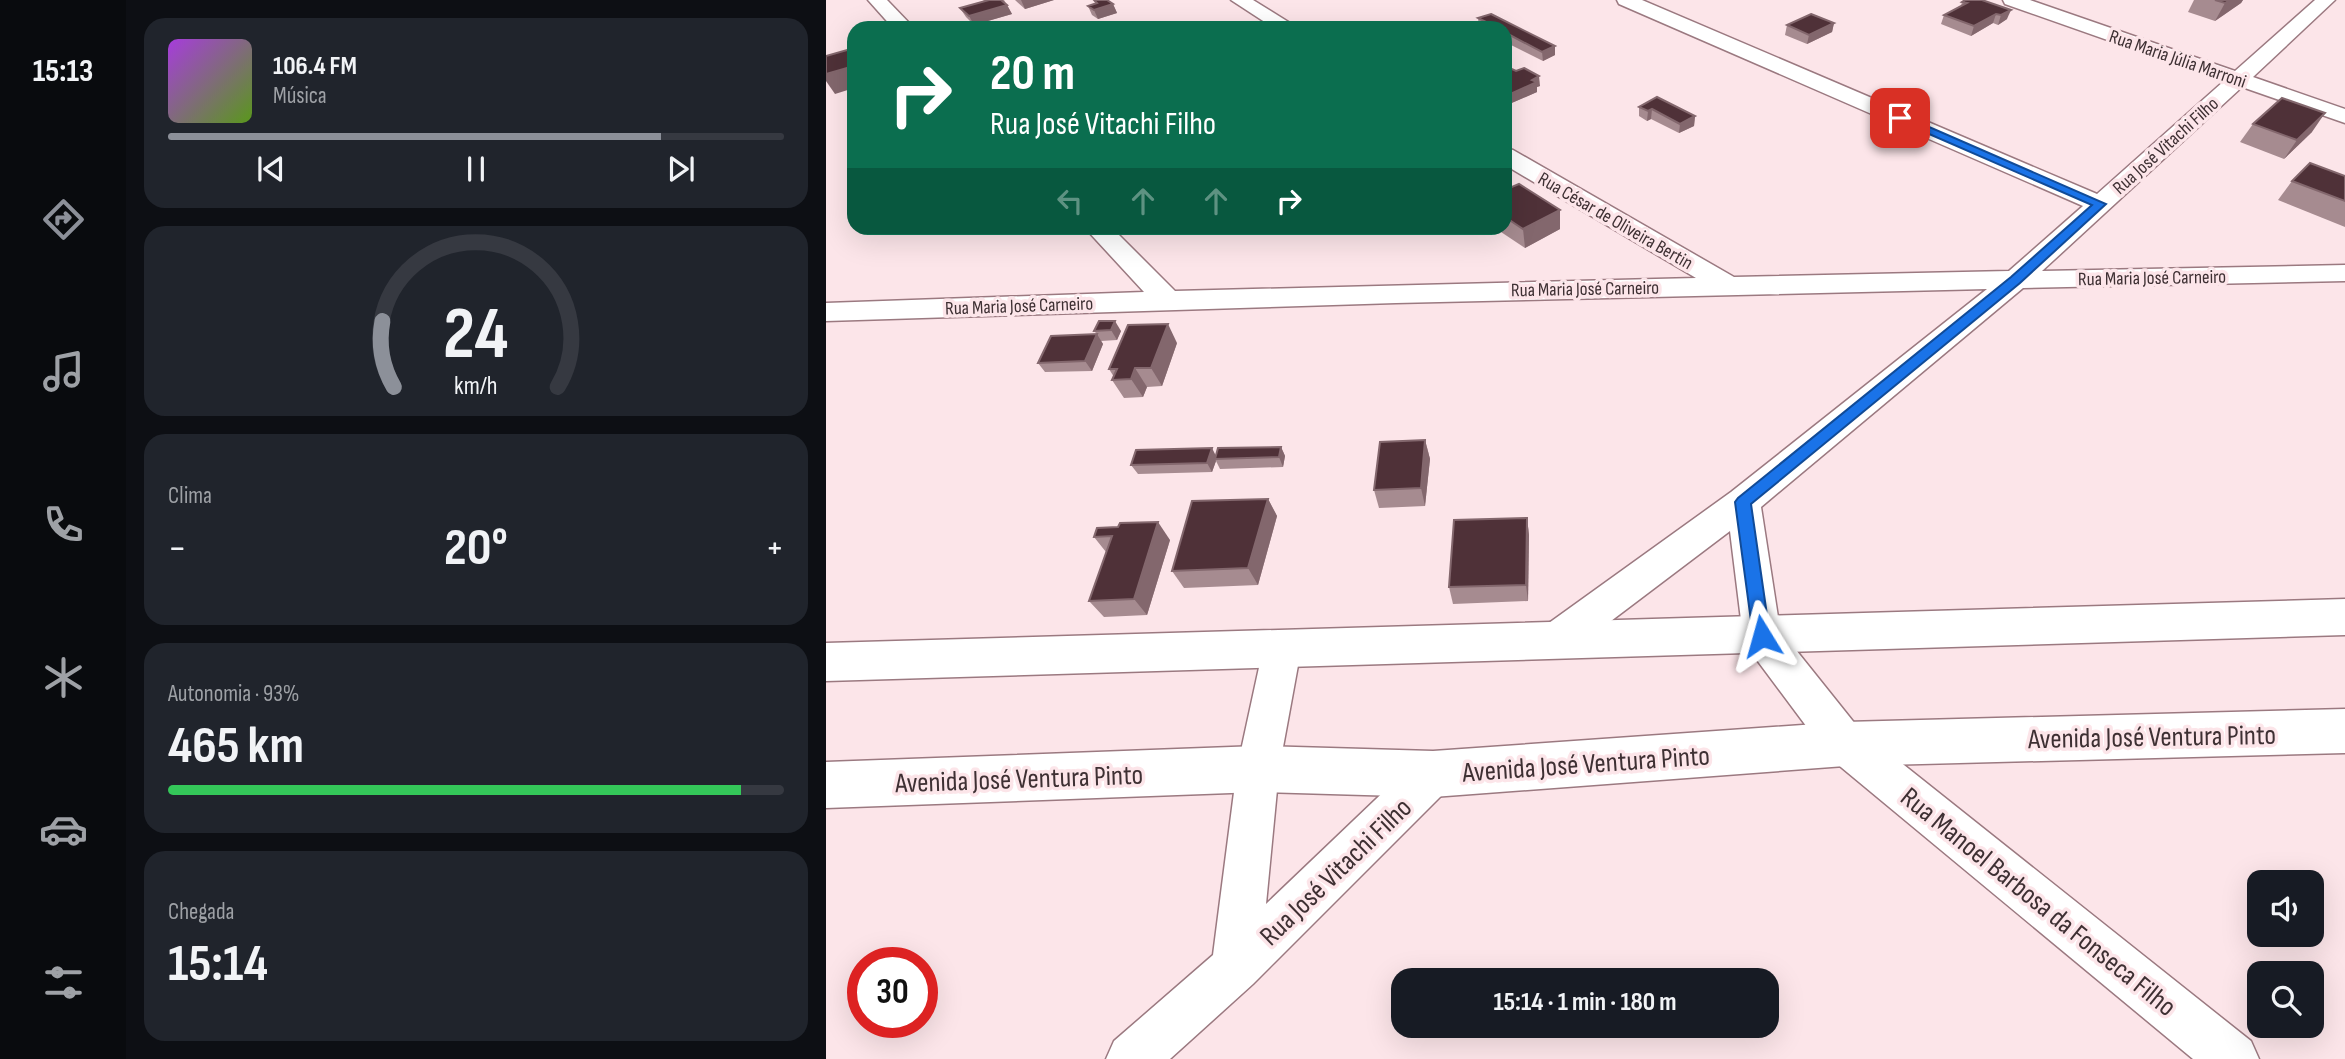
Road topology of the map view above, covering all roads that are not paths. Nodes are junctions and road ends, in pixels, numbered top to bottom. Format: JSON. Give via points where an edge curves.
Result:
{"nodes":[{"id":1,"x":877,"y":0,"type":"edge"},
{"id":2,"x":1240,"y":0,"type":"edge"},
{"id":3,"x":1626,"y":0,"type":"edge"},
{"id":4,"x":2012,"y":0,"type":"edge"},
{"id":5,"x":2326,"y":0,"type":"edge"},
{"id":6,"x":897,"y":21,"type":"edge"},
{"id":7,"x":1276,"y":21,"type":"edge"},
{"id":8,"x":2239,"y":78,"type":"junction"},
{"id":9,"x":2345,"y":116,"type":"edge"},
{"id":10,"x":1512,"y":159,"type":"edge"},
{"id":11,"x":2100,"y":204,"type":"junction"},
{"id":12,"x":1105,"y":235,"type":"edge"},
{"id":13,"x":2345,"y":273,"type":"edge"},
{"id":14,"x":2016,"y":280,"type":"junction"},
{"id":15,"x":1726,"y":284,"type":"junction"},
{"id":16,"x":1167,"y":299,"type":"junction"},
{"id":17,"x":826,"y":312,"type":"edge"},
{"id":18,"x":1743,"y":502,"type":"junction"},
{"id":19,"x":2345,"y":617,"type":"edge"},
{"id":20,"x":1762,"y":636,"type":"junction"},
{"id":21,"x":1556,"y":640,"type":"junction"},
{"id":22,"x":1282,"y":649,"type":"junction"},
{"id":23,"x":826,"y":662,"type":"edge"},
{"id":24,"x":2345,"y":731,"type":"edge"},
{"id":25,"x":1845,"y":744,"type":"junction"},
{"id":26,"x":1258,"y":769,"type":"junction"},
{"id":27,"x":1433,"y":774,"type":"junction"},
{"id":28,"x":826,"y":785,"type":"edge"},
{"id":29,"x":1236,"y":968,"type":"junction"},
{"id":30,"x":1132,"y":1059,"type":"edge"},
{"id":31,"x":2233,"y":1059,"type":"edge"}],
"edges":[{"from":1,"to":6,"type":"street"},
{"from":2,"to":7,"type":"street"},
{"from":3,"to":11,"type":"street"},
{"from":4,"to":8,"type":"street","name":"Rua Maria Júlia Marroni"},
{"from":5,"to":8,"type":"street","name":"Rua José Vitachi Filho"},
{"from":8,"to":9,"type":"street","name":"Rua Maria Júlia Marroni"},
{"from":8,"to":11,"type":"street","name":"Rua José Vitachi Filho"},
{"from":10,"to":15,"type":"street","name":"Rua César de Oliveira Bertin"},
{"from":11,"to":14,"type":"street","name":"Rua José Vitachi Filho"},
{"from":12,"to":16,"type":"street"},
{"from":13,"to":14,"type":"street","name":"Rua Maria José Carneiro"},
{"from":14,"to":15,"type":"street","name":"Rua Maria José Carneiro"},
{"from":14,"to":18,"type":"street","name":"Rua José Vitachi Filho"},
{"from":15,"to":16,"type":"street","name":"Rua Maria José Carneiro"},
{"from":16,"to":17,"type":"street","name":"Rua Maria José Carneiro"},
{"from":18,"to":20,"type":"street"},
{"from":18,"to":21,"type":"street","name":"Rua José Vitachi Filho"},
{"from":19,"to":20,"type":"main road"},
{"from":20,"to":21,"type":"main road"},
{"from":20,"to":25,"type":"street","name":"Rua Manoel Barbosa da Fonseca Filho"},
{"from":21,"to":22,"type":"main road"},
{"from":22,"to":23,"type":"main road"},
{"from":22,"to":26,"type":"street","name":"Rua José Vitachi Filho"},
{"from":24,"to":25,"type":"main road","name":"Avenida José Ventura Pinto"},
{"from":25,"to":27,"type":"main road","name":"Avenida José Ventura Pinto"},
{"from":25,"to":31,"type":"street","name":"Rua Manoel Barbosa da Fonseca Filho"},
{"from":26,"to":27,"type":"main road","name":"Avenida José Ventura Pinto"},
{"from":26,"to":28,"type":"main road","name":"Avenida José Ventura Pinto"},
{"from":26,"to":29,"type":"street","name":"Rua José Vitachi Filho"},
{"from":27,"to":29,"type":"street","name":"Rua José Vitachi Filho"},
{"from":29,"to":30,"type":"street","name":"Rua José Vitachi Filho"}]}
